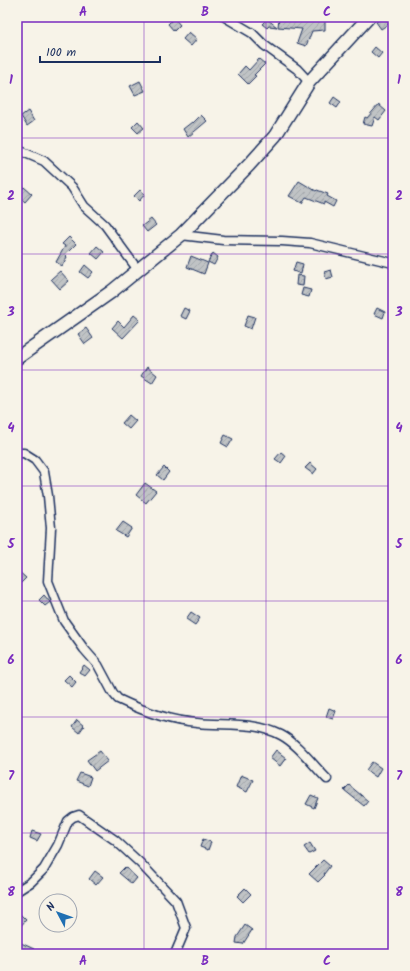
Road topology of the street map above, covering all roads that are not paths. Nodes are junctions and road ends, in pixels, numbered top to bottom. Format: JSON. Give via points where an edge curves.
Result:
{"nodes":[{"id":1,"x":224,"y":17,"type":"edge"},
{"id":2,"x":369,"y":17,"type":"edge"},
{"id":3,"x":309,"y":82,"type":"junction"},
{"id":4,"x":23,"y":152,"type":"dead end"},
{"id":5,"x":181,"y":235,"type":"junction"},
{"id":6,"x":393,"y":263,"type":"edge"},
{"id":7,"x":138,"y":270,"type":"junction"},
{"id":8,"x":17,"y":358,"type":"edge"},
{"id":9,"x":17,"y":453,"type":"edge"},
{"id":10,"x":327,"y":779,"type":"dead end"},
{"id":11,"x":17,"y":891,"type":"edge"},
{"id":12,"x":175,"y":954,"type":"edge"}],
"edges":[{"from":1,"to":3,"type":"street","via":[[252,33],[297,69]]},
{"from":2,"to":3,"type":"street"},
{"from":3,"to":5,"type":"street","via":[[275,136]]},
{"from":4,"to":7,"type":"street","via":[[44,161],[72,188],[84,206],[105,225]]},
{"from":5,"to":6,"type":"street","via":[[223,240],[282,240],[310,243]]},
{"from":5,"to":7,"type":"street"},
{"from":7,"to":8,"type":"street"},
{"from":9,"to":10,"type":"street","via":[[35,460],[44,472],[51,528],[48,581],[64,621],[98,665],[118,699],[166,719],[244,725],[272,731],[302,752]]},
{"from":11,"to":12,"type":"street","via":[[44,869],[68,821],[79,815],[120,844],[176,901],[186,928]]}]}
